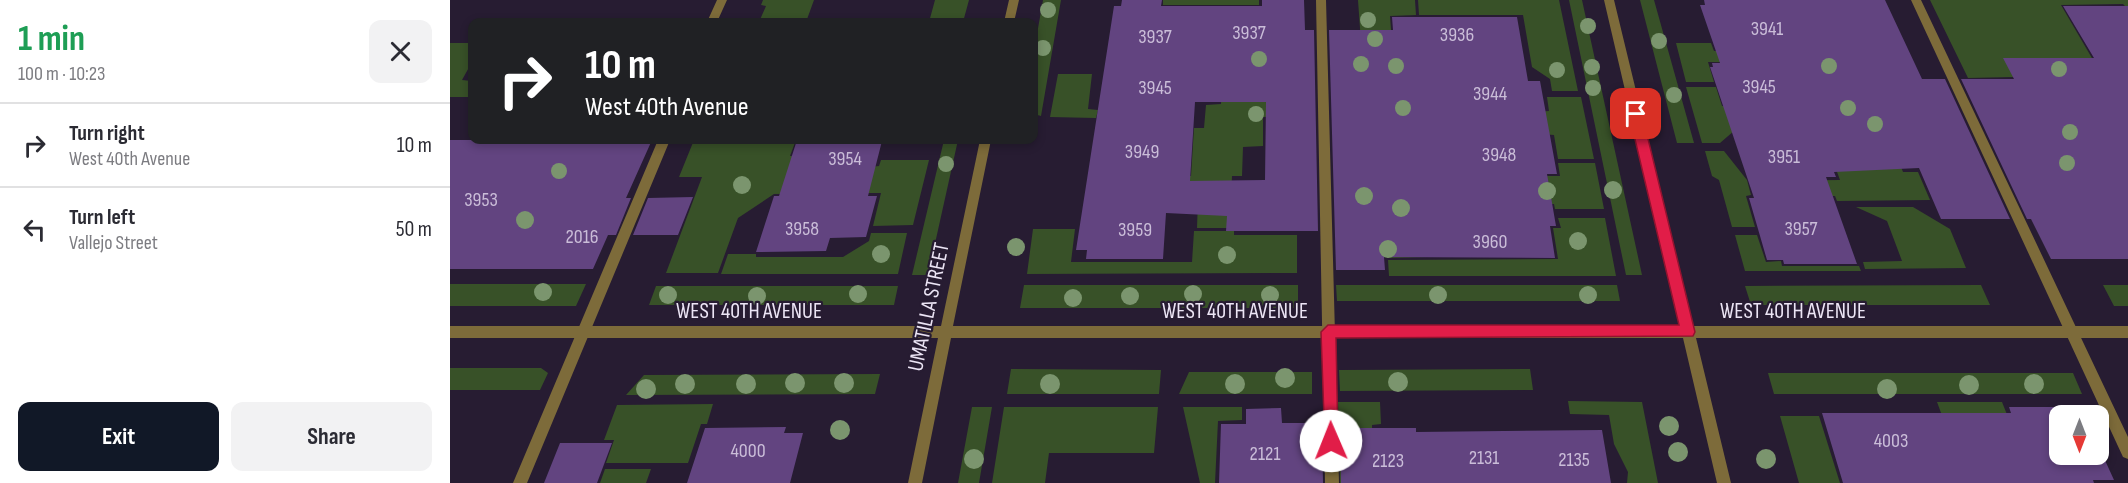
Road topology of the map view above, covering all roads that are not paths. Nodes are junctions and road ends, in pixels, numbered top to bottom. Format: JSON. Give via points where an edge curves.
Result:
{"nodes":[{"id":1,"x":722,"y":0,"type":"edge"},
{"id":2,"x":1014,"y":0,"type":"edge"},
{"id":3,"x":1321,"y":0,"type":"edge"},
{"id":4,"x":1608,"y":0,"type":"edge"},
{"id":5,"x":1916,"y":0,"type":"edge"},
{"id":6,"x":714,"y":18,"type":"edge"},
{"id":7,"x":1011,"y":18,"type":"edge"},
{"id":8,"x":662,"y":144,"type":"edge"},
{"id":9,"x":984,"y":144,"type":"edge"},
{"id":10,"x":450,"y":332,"type":"edge"},
{"id":11,"x":584,"y":332,"type":"junction"},
{"id":12,"x":946,"y":332,"type":"junction"},
{"id":13,"x":1328,"y":332,"type":"junction"},
{"id":14,"x":1688,"y":332,"type":"junction"},
{"id":15,"x":2071,"y":332,"type":"junction"},
{"id":16,"x":2128,"y":332,"type":"edge"},
{"id":17,"x":2128,"y":452,"type":"edge"},
{"id":18,"x":520,"y":483,"type":"edge"},
{"id":19,"x":915,"y":483,"type":"edge"},
{"id":20,"x":1332,"y":483,"type":"edge"},
{"id":21,"x":1724,"y":483,"type":"edge"}],
"edges":[{"from":1,"to":6,"type":"street"},
{"from":2,"to":7,"type":"street"},
{"from":3,"to":13,"type":"street"},
{"from":4,"to":14,"type":"street"},
{"from":5,"to":15,"type":"street"},
{"from":8,"to":11,"type":"street"},
{"from":9,"to":12,"type":"street","name":"UMATILLA STREET"},
{"from":10,"to":11,"type":"street","name":"WEST 40TH AVENUE"},
{"from":11,"to":12,"type":"street","name":"WEST 40TH AVENUE"},
{"from":11,"to":18,"type":"street"},
{"from":12,"to":13,"type":"street","name":"WEST 40TH AVENUE"},
{"from":12,"to":19,"type":"street","name":"UMATILLA STREET"},
{"from":13,"to":14,"type":"street","name":"WEST 40TH AVENUE"},
{"from":13,"to":20,"type":"street"},
{"from":14,"to":15,"type":"street","name":"WEST 40TH AVENUE"},
{"from":14,"to":21,"type":"street"},
{"from":15,"to":16,"type":"street","name":"WEST 40TH AVENUE"},
{"from":15,"to":17,"type":"street"}]}
